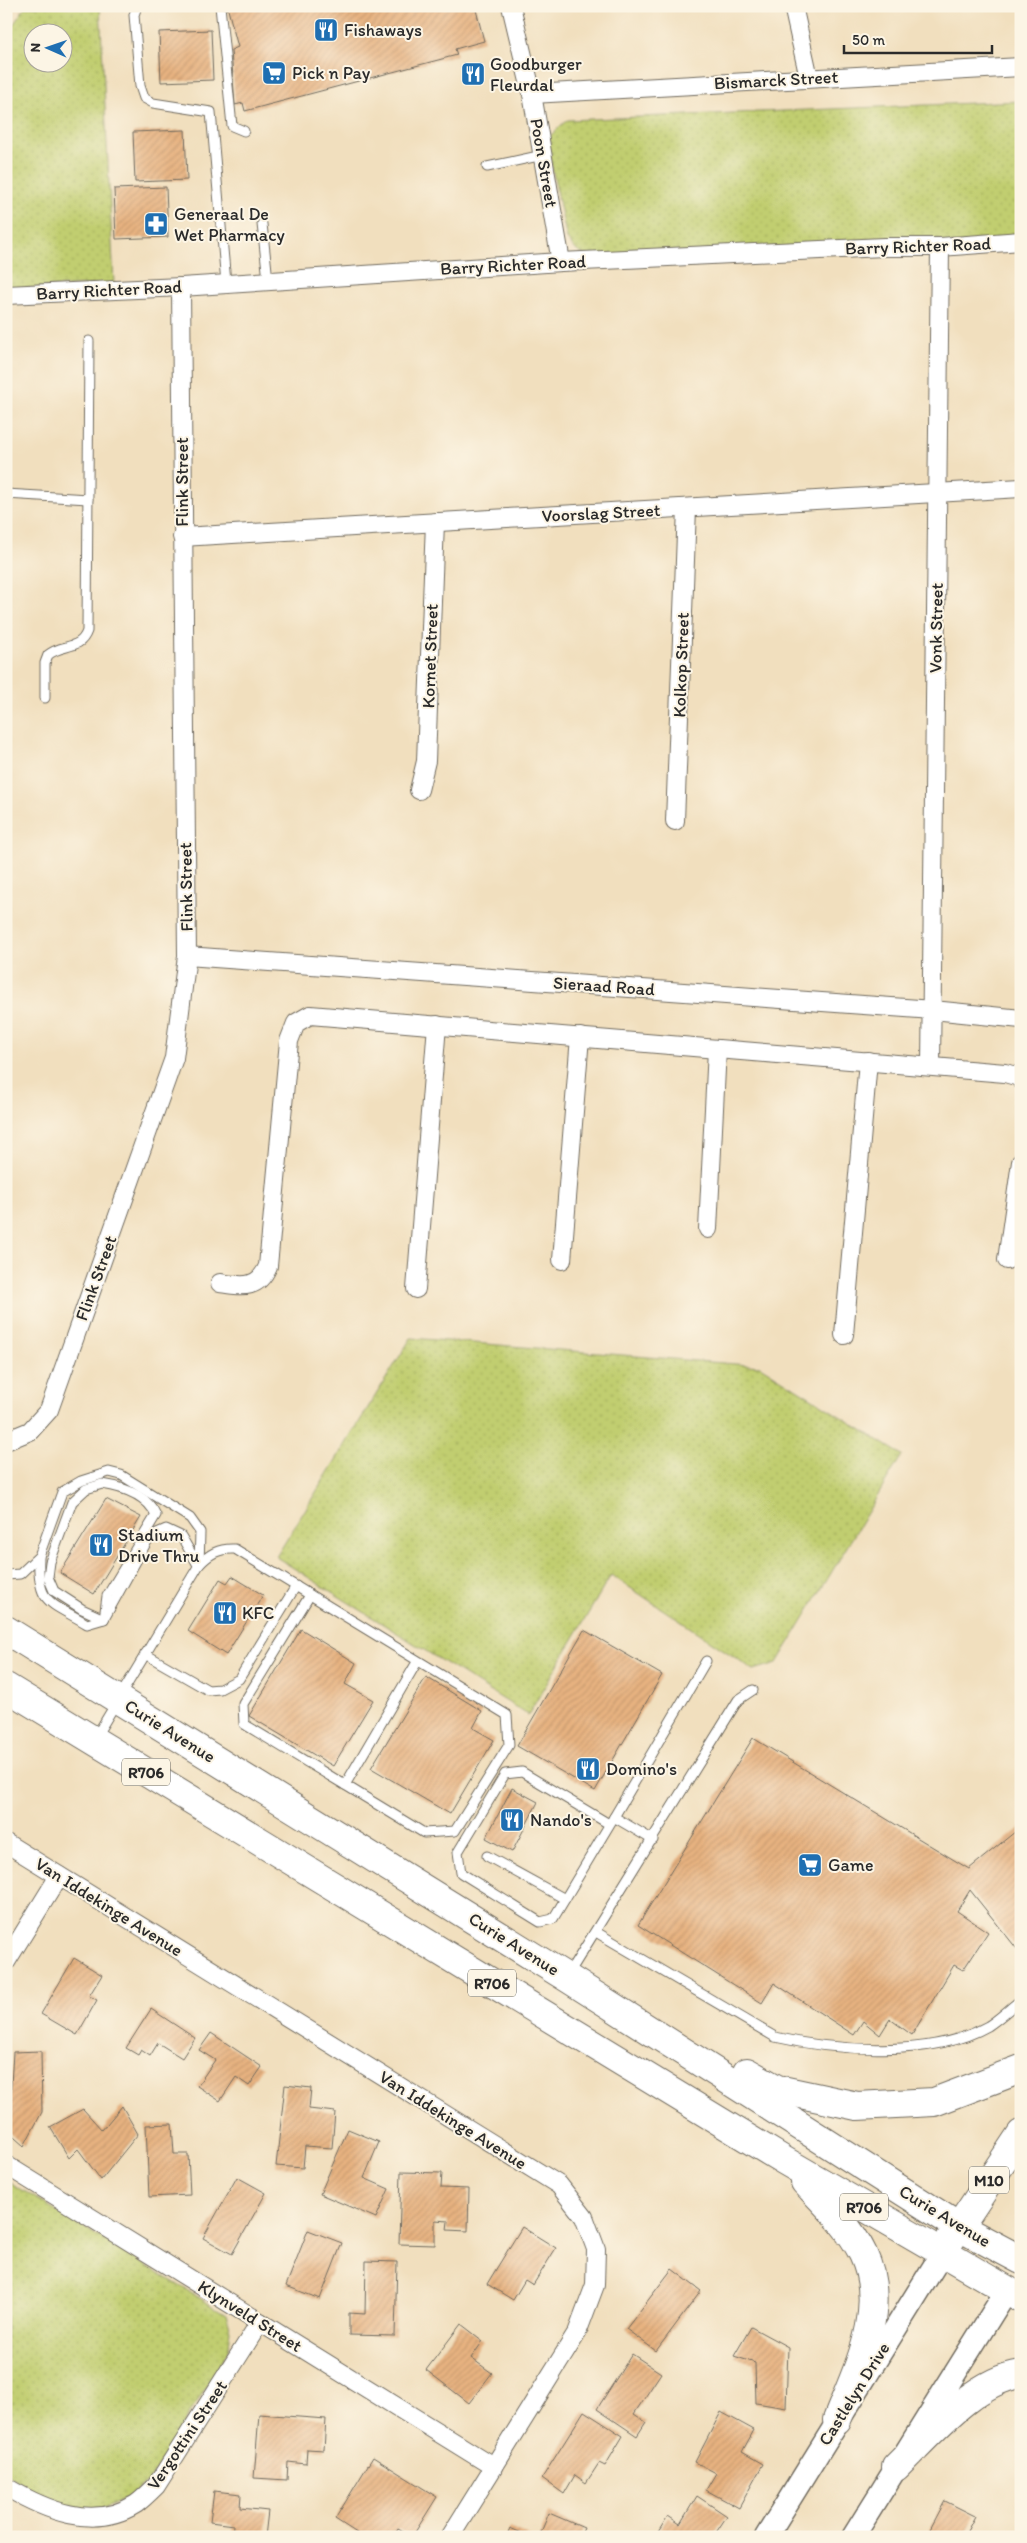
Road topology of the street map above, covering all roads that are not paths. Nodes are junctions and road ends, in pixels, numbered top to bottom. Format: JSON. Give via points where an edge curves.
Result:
{"nodes":[{"id":1,"x":137,"y":6,"type":"edge"},
{"id":2,"x":220,"y":6,"type":"edge"},
{"id":3,"x":511,"y":6,"type":"edge"},
{"id":4,"x":793,"y":6,"type":"edge"},
{"id":5,"x":1021,"y":67,"type":"edge"},
{"id":6,"x":809,"y":78,"type":"junction"},
{"id":7,"x":532,"y":94,"type":"junction"},
{"id":8,"x":244,"y":131,"type":"dead end"},
{"id":9,"x":543,"y":155,"type":"junction"},
{"id":10,"x":487,"y":168,"type":"dead end"},
{"id":11,"x":262,"y":224,"type":"dead end"},
{"id":12,"x":1021,"y":241,"type":"edge"},
{"id":13,"x":940,"y":247,"type":"junction"},
{"id":14,"x":561,"y":262,"type":"junction"},
{"id":15,"x":268,"y":280,"type":"junction"},
{"id":16,"x":226,"y":283,"type":"junction"},
{"id":17,"x":181,"y":287,"type":"junction"},
{"id":18,"x":6,"y":295,"type":"edge"},
{"id":19,"x":89,"y":341,"type":"dead end"},
{"id":20,"x":1021,"y":488,"type":"edge"},
{"id":21,"x":938,"y":493,"type":"junction"},
{"id":22,"x":6,"y":494,"type":"edge"},
{"id":23,"x":88,"y":499,"type":"junction"},
{"id":24,"x":687,"y":508,"type":"junction"},
{"id":25,"x":435,"y":522,"type":"junction"},
{"id":26,"x":182,"y":537,"type":"junction"},
{"id":27,"x":45,"y":698,"type":"dead end"},
{"id":28,"x":419,"y":790,"type":"dead end"},
{"id":29,"x":675,"y":822,"type":"dead end"},
{"id":30,"x":187,"y":956,"type":"junction"},
{"id":31,"x":933,"y":1010,"type":"junction"},
{"id":32,"x":1021,"y":1019,"type":"edge"},
{"id":33,"x":438,"y":1025,"type":"junction"},
{"id":34,"x":580,"y":1037,"type":"junction"},
{"id":35,"x":717,"y":1049,"type":"junction"},
{"id":36,"x":868,"y":1061,"type":"junction"},
{"id":37,"x":931,"y":1066,"type":"junction"},
{"id":38,"x":1021,"y":1080,"type":"edge"},
{"id":39,"x":1021,"y":1162,"type":"edge"},
{"id":40,"x":708,"y":1229,"type":"dead end"},
{"id":41,"x":562,"y":1260,"type":"dead end"},
{"id":42,"x":1007,"y":1260,"type":"dead end"},
{"id":43,"x":220,"y":1283,"type":"dead end"},
{"id":44,"x":416,"y":1289,"type":"dead end"},
{"id":45,"x":844,"y":1335,"type":"dead end"},
{"id":46,"x":6,"y":1441,"type":"edge"},
{"id":47,"x":158,"y":1498,"type":"junction"},
{"id":48,"x":150,"y":1536,"type":"junction"},
{"id":49,"x":39,"y":1556,"type":"junction"},
{"id":50,"x":198,"y":1565,"type":"junction"},
{"id":51,"x":6,"y":1575,"type":"edge"},
{"id":52,"x":296,"y":1586,"type":"junction"},
{"id":53,"x":310,"y":1594,"type":"junction"},
{"id":54,"x":104,"y":1619,"type":"junction"},
{"id":55,"x":6,"y":1630,"type":"edge"},
{"id":56,"x":145,"y":1654,"type":"junction"},
{"id":57,"x":706,"y":1661,"type":"dead end"},
{"id":58,"x":418,"y":1662,"type":"junction"},
{"id":59,"x":6,"y":1687,"type":"edge"},
{"id":60,"x":754,"y":1690,"type":"dead end"},
{"id":61,"x":118,"y":1698,"type":"junction"},
{"id":62,"x":93,"y":1740,"type":"junction"},
{"id":63,"x":345,"y":1785,"type":"junction"},
{"id":64,"x":612,"y":1820,"type":"junction"},
{"id":65,"x":653,"y":1840,"type":"junction"},
{"id":66,"x":6,"y":1843,"type":"edge"},
{"id":67,"x":487,"y":1856,"type":"dead end"},
{"id":68,"x":59,"y":1876,"type":"junction"},
{"id":69,"x":565,"y":1899,"type":"junction"},
{"id":70,"x":596,"y":1932,"type":"junction"},
{"id":71,"x":6,"y":1962,"type":"edge"},
{"id":72,"x":566,"y":1977,"type":"junction"},
{"id":73,"x":1021,"y":2000,"type":"edge"},
{"id":74,"x":1021,"y":2069,"type":"edge"},
{"id":75,"x":1021,"y":2134,"type":"edge"},
{"id":76,"x":785,"y":2161,"type":"junction"},
{"id":77,"x":6,"y":2165,"type":"edge"},
{"id":78,"x":959,"y":2227,"type":"junction"},
{"id":79,"x":943,"y":2252,"type":"junction"},
{"id":80,"x":1021,"y":2260,"type":"edge"},
{"id":81,"x":1016,"y":2285,"type":"edge"},
{"id":82,"x":260,"y":2322,"type":"junction"},
{"id":83,"x":1021,"y":2374,"type":"edge"},
{"id":84,"x":837,"y":2420,"type":"junction"},
{"id":85,"x":896,"y":2466,"type":"junction"},
{"id":86,"x":494,"y":2467,"type":"junction"},
{"id":87,"x":6,"y":2487,"type":"edge"},
{"id":88,"x":450,"y":2537,"type":"edge"},
{"id":89,"x":766,"y":2537,"type":"edge"},
{"id":90,"x":853,"y":2537,"type":"edge"}],
"edges":[{"from":1,"to":16,"type":"lane","via":[[134,15],[140,86],[144,98],[153,103],[211,112]]},
{"from":2,"to":8,"type":"lane","via":[[232,126]]},
{"from":3,"to":7,"type":"street","name":"Poon Street"},
{"from":4,"to":6,"type":"street"},
{"from":5,"to":6,"type":"street","name":"Bismarck Street"},
{"from":6,"to":7,"type":"street","name":"Bismarck Street"},
{"from":7,"to":9,"type":"street","name":"Poon Street"},
{"from":9,"to":10,"type":"lane"},
{"from":9,"to":14,"type":"street","name":"Poon Street"},
{"from":11,"to":15,"type":"lane"},
{"from":12,"to":13,"type":"street","name":"Barry Richter Road"},
{"from":13,"to":14,"type":"street","name":"Barry Richter Road"},
{"from":13,"to":21,"type":"street","name":"Vonk Street"},
{"from":14,"to":15,"type":"street","name":"Barry Richter Road"},
{"from":15,"to":16,"type":"street","name":"Barry Richter Road"},
{"from":16,"to":17,"type":"street","name":"Barry Richter Road"},
{"from":17,"to":18,"type":"street","name":"Barry Richter Road"},
{"from":17,"to":26,"type":"street","name":"Flink Street"},
{"from":19,"to":23,"type":"lane"},
{"from":20,"to":21,"type":"street","name":"Voorslag Street"},
{"from":21,"to":24,"type":"street","name":"Voorslag Street"},
{"from":21,"to":31,"type":"street","name":"Vonk Street"},
{"from":22,"to":23,"type":"lane"},
{"from":23,"to":27,"type":"lane","via":[[87,631],[77,646],[59,648],[48,655]]},
{"from":24,"to":25,"type":"street","name":"Voorslag Street"},
{"from":24,"to":29,"type":"street","name":"Kolkop Street"},
{"from":25,"to":26,"type":"street","name":"Voorslag Street"},
{"from":25,"to":28,"type":"street","name":"Kornet Street","via":[[426,761]]},
{"from":26,"to":30,"type":"street","name":"Flink Street"},
{"from":30,"to":31,"type":"street","name":"Sieraad Road"},
{"from":30,"to":46,"type":"street","name":"Flink Street","via":[[174,1058],[49,1410],[30,1431]]},
{"from":31,"to":32,"type":"street","name":"Sieraad Road"},
{"from":31,"to":37,"type":"street","name":"Vonk Street"},
{"from":33,"to":34,"type":"street"},
{"from":33,"to":43,"type":"street","via":[[310,1015],[296,1023],[289,1041],[268,1266],[258,1282],[248,1286]]},
{"from":33,"to":44,"type":"street"},
{"from":34,"to":35,"type":"street"},
{"from":34,"to":41,"type":"street"},
{"from":35,"to":36,"type":"street"},
{"from":35,"to":40,"type":"street"},
{"from":36,"to":37,"type":"street"},
{"from":36,"to":45,"type":"street"},
{"from":37,"to":38,"type":"street","via":[[1005,1073]]},
{"from":39,"to":42,"type":"street"},
{"from":47,"to":48,"type":"lane","via":[[160,1514]]},
{"from":47,"to":49,"type":"lane","via":[[121,1475],[108,1472],[81,1481],[62,1492]]},
{"from":47,"to":50,"type":"lane","via":[[190,1518],[200,1532]]},
{"from":48,"to":50,"type":"lane","via":[[166,1529],[180,1536]]},
{"from":48,"to":54,"type":"lane"},
{"from":49,"to":51,"type":"lane","via":[[20,1574]]},
{"from":49,"to":54,"type":"lane","via":[[38,1582],[44,1598],[88,1624]]},
{"from":50,"to":52,"type":"lane","via":[[218,1550],[235,1549]]},
{"from":50,"to":56,"type":"lane"},
{"from":52,"to":53,"type":"lane"},
{"from":52,"to":56,"type":"lane","via":[[246,1670],[230,1685],[208,1690]]},
{"from":53,"to":58,"type":"lane"},
{"from":53,"to":63,"type":"lane","via":[[243,1704],[244,1724]]},
{"from":54,"to":54,"type":"lane","via":[[54,1591],[48,1577],[50,1562],[72,1502],[86,1489],[102,1484],[120,1487],[151,1505],[156,1515],[107,1596]]},
{"from":55,"to":61,"type":"main road","name":"Curie Avenue","number":"R706"},
{"from":56,"to":61,"type":"lane"},
{"from":57,"to":64,"type":"lane"},
{"from":58,"to":63,"type":"lane"},
{"from":58,"to":63,"type":"lane","via":[[507,1715],[508,1745],[455,1831],[424,1834]]},
{"from":59,"to":62,"type":"main road","name":"Curie Avenue","number":"R706"},
{"from":60,"to":65,"type":"lane","via":[[738,1700]]},
{"from":61,"to":62,"type":"lane"},
{"from":61,"to":72,"type":"main road","name":"Curie Avenue","number":"R706"},
{"from":62,"to":76,"type":"main road","name":"Curie Avenue","number":"R706"},
{"from":64,"to":65,"type":"lane"},
{"from":64,"to":69,"type":"lane"},
{"from":64,"to":69,"type":"lane","via":[[522,1772],[505,1774],[458,1852],[461,1873],[540,1922],[553,1919]]},
{"from":65,"to":70,"type":"lane"},
{"from":66,"to":68,"type":"street","name":"Van Iddekinge Avenue"},
{"from":67,"to":69,"type":"lane"},
{"from":68,"to":71,"type":"street"},
{"from":68,"to":86,"type":"street","name":"Van Iddekinge Avenue","via":[[558,2185],[584,2217],[596,2249],[595,2285],[577,2333]]},
{"from":70,"to":72,"type":"lane"},
{"from":70,"to":73,"type":"lane","via":[[775,2036],[798,2042],[872,2049],[930,2044],[988,2026]]},
{"from":72,"to":74,"type":"main road","via":[[616,1998],[777,2089],[857,2106],[934,2102]]},
{"from":72,"to":78,"type":"main road","name":"Curie Avenue","number":"R706"},
{"from":75,"to":78,"type":"main road","number":"M10"},
{"from":76,"to":79,"type":"main road","name":"Curie Avenue","number":"R706"},
{"from":76,"to":84,"type":"main road","via":[[839,2219],[863,2255],[872,2289],[870,2332]]},
{"from":77,"to":82,"type":"street","name":"Klynveld Street"},
{"from":78,"to":79,"type":"main road","number":"M10"},
{"from":78,"to":80,"type":"main road","name":"Curie Avenue","number":"R706"},
{"from":79,"to":81,"type":"main road","name":"Curie Avenue","number":"R706"},
{"from":79,"to":84,"type":"street","name":"Castlelyn Drive"},
{"from":81,"to":85,"type":"street"},
{"from":82,"to":86,"type":"street","name":"Klynveld Street"},
{"from":82,"to":87,"type":"street","name":"Vergottini Street","via":[[156,2486],[135,2504],[105,2517],[68,2516]]},
{"from":83,"to":85,"type":"main road","via":[[1006,2376],[964,2401]]},
{"from":84,"to":89,"type":"street","name":"Castlelyn Drive"},
{"from":85,"to":90,"type":"street"},
{"from":86,"to":88,"type":"street","name":"Van Iddekinge Avenue"}]}
